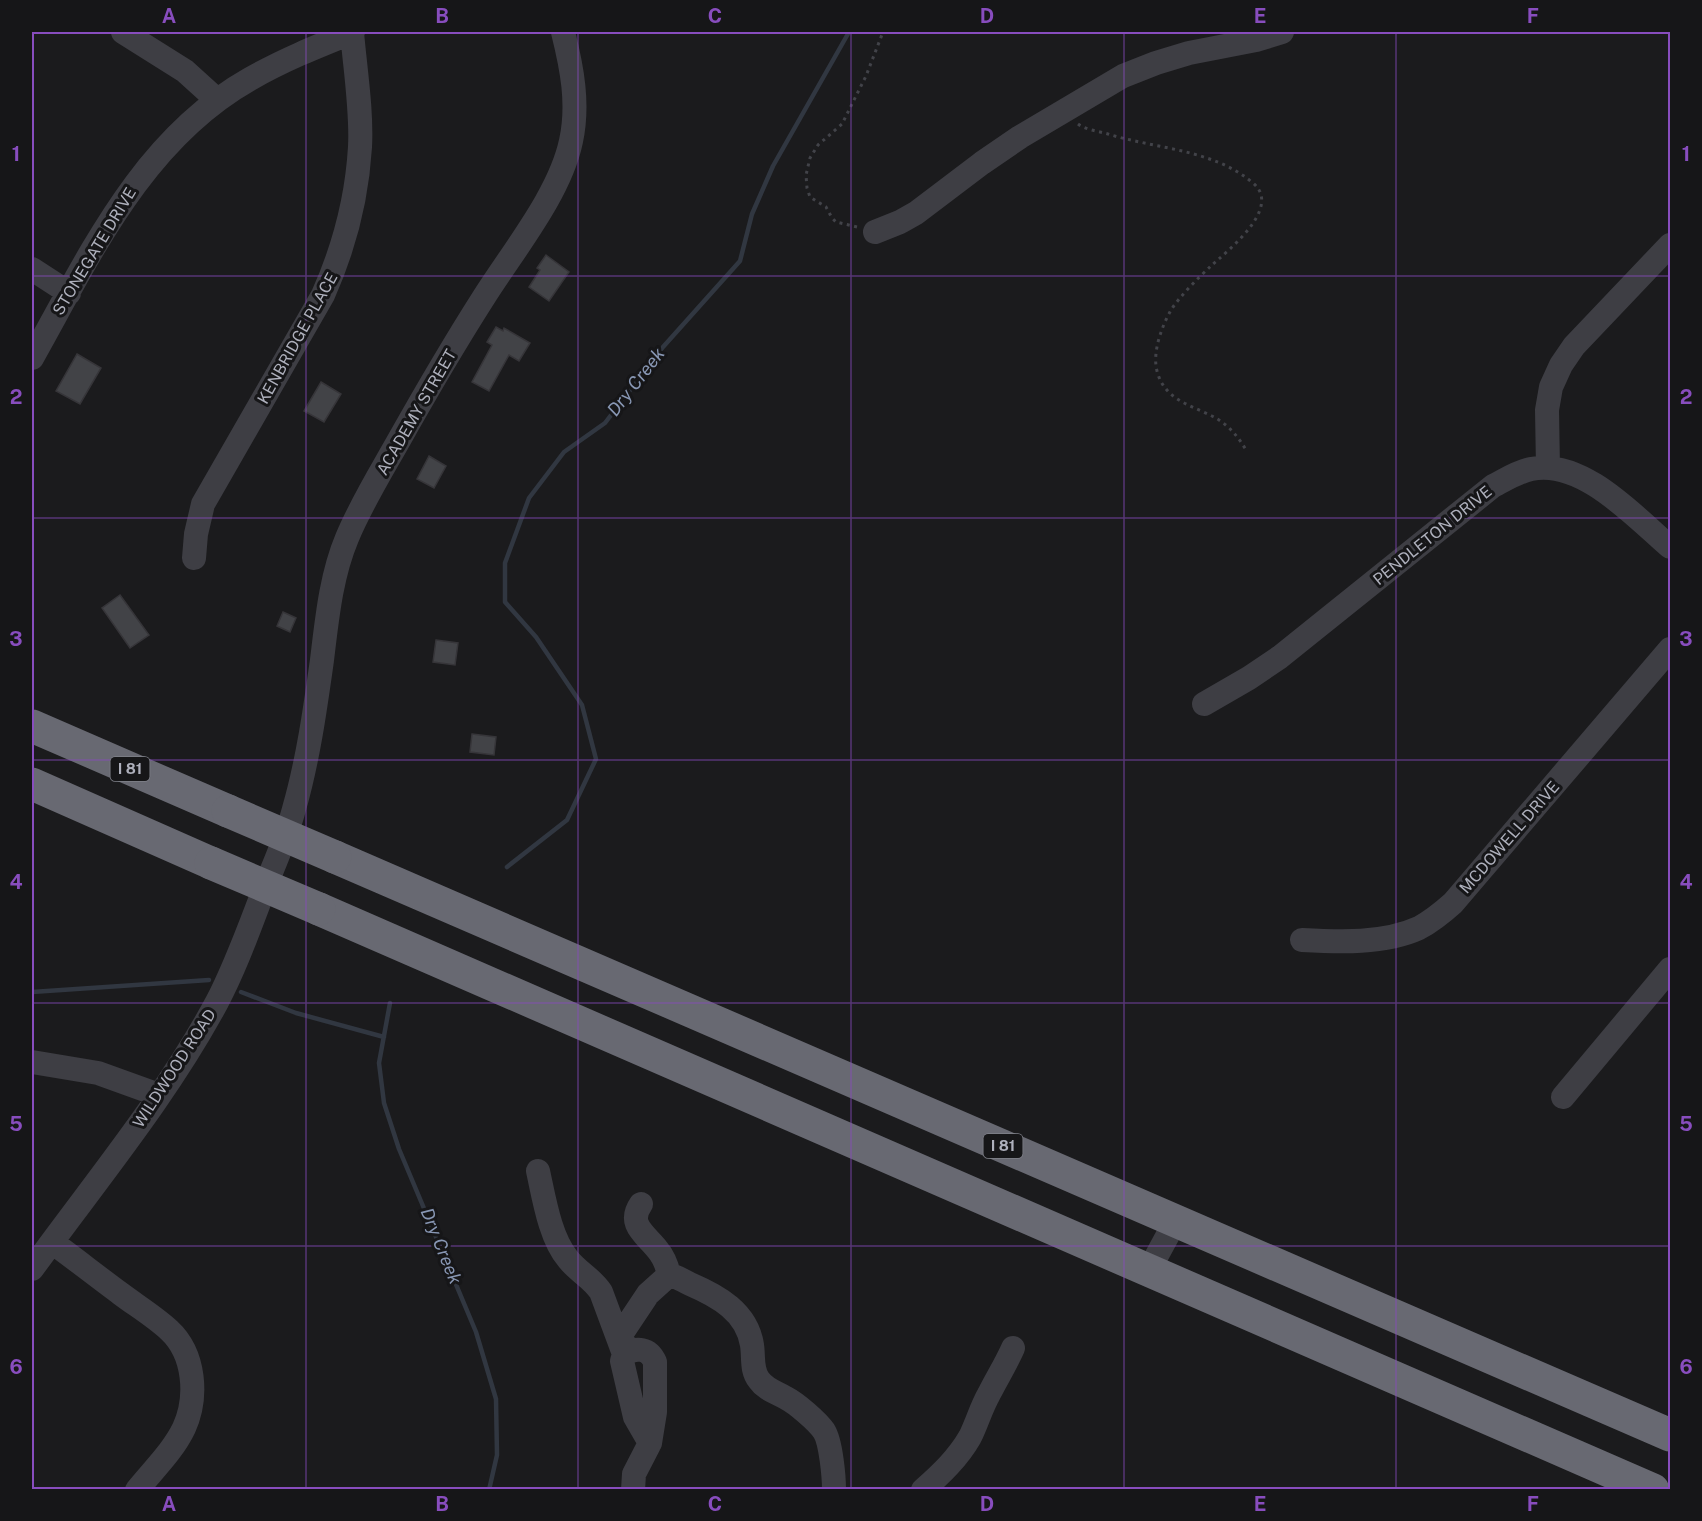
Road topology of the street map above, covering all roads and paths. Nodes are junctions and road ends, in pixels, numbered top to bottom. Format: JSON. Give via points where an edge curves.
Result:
{"nodes":[{"id":1,"x":123,"y":32,"type":"edge"},
{"id":2,"x":353,"y":32,"type":"edge"},
{"id":3,"x":563,"y":32,"type":"edge"},
{"id":4,"x":883,"y":32,"type":"edge"},
{"id":5,"x":1282,"y":32,"type":"edge"},
{"id":6,"x":217,"y":100,"type":"junction"},
{"id":7,"x":1065,"y":110,"type":"junction"},
{"id":8,"x":875,"y":232,"type":"joint"},
{"id":9,"x":1671,"y":245,"type":"edge"},
{"id":10,"x":32,"y":269,"type":"edge"},
{"id":11,"x":69,"y":293,"type":"junction"},
{"id":12,"x":32,"y":358,"type":"edge"},
{"id":13,"x":1246,"y":450,"type":"dead end"},
{"id":14,"x":1548,"y":468,"type":"junction"},
{"id":15,"x":1671,"y":548,"type":"edge"},
{"id":16,"x":194,"y":558,"type":"dead end"},
{"id":17,"x":1671,"y":649,"type":"edge"},
{"id":18,"x":1204,"y":704,"type":"dead end"},
{"id":19,"x":32,"y":726,"type":"edge"},
{"id":20,"x":32,"y":784,"type":"edge"},
{"id":21,"x":294,"y":813,"type":"joint"},
{"id":22,"x":1302,"y":940,"type":"dead end"},
{"id":23,"x":1671,"y":969,"type":"edge"},
{"id":24,"x":32,"y":1062,"type":"edge"},
{"id":25,"x":159,"y":1095,"type":"junction"},
{"id":26,"x":1563,"y":1097,"type":"dead end"},
{"id":27,"x":538,"y":1171,"type":"dead end"},
{"id":28,"x":641,"y":1204,"type":"dead end"},
{"id":29,"x":1176,"y":1221,"type":"junction"},
{"id":30,"x":52,"y":1242,"type":"junction"},
{"id":31,"x":32,"y":1269,"type":"edge"},
{"id":32,"x":1149,"y":1270,"type":"junction"},
{"id":33,"x":669,"y":1275,"type":"junction"},
{"id":34,"x":1013,"y":1348,"type":"dead end"},
{"id":35,"x":624,"y":1354,"type":"junction"},
{"id":36,"x":1671,"y":1435,"type":"edge"},
{"id":37,"x":137,"y":1490,"type":"edge"},
{"id":38,"x":633,"y":1490,"type":"edge"},
{"id":39,"x":834,"y":1490,"type":"edge"},
{"id":40,"x":923,"y":1490,"type":"edge"},
{"id":41,"x":1653,"y":1490,"type":"edge"}],
"edges":[{"from":1,"to":6,"type":"street","via":[[185,71]]},
{"from":2,"to":6,"type":"street","name":"STONEGATE DRIVE","via":[[282,61]]},
{"from":2,"to":16,"type":"street","name":"KENBRIDGE PLACE","via":[[360,147],[355,192],[337,265],[203,504]]},
{"from":3,"to":21,"type":"street","name":"ACADEMY STREET","via":[[574,102],[565,162],[553,190],[426,393],[347,539],[336,570],[311,735]]},
{"from":4,"to":8,"type":"path","via":[[842,124],[814,152],[806,175],[810,197],[826,207],[831,218]]},
{"from":5,"to":7,"type":"street","via":[[1156,63],[1124,76]]},
{"from":6,"to":11,"type":"street","name":"STONEGATE DRIVE","via":[[173,139],[134,184]]},
{"from":7,"to":8,"type":"street","via":[[982,163],[916,213]]},
{"from":7,"to":13,"type":"path","via":[[1082,126],[1212,160],[1255,184],[1260,192],[1260,208],[1254,222],[1172,308],[1156,360],[1161,382],[1171,394],[1228,426]]},
{"from":9,"to":14,"type":"street","via":[[1574,346],[1561,365],[1551,387],[1547,410]]},
{"from":10,"to":11,"type":"street"},
{"from":11,"to":12,"type":"street","name":"STONEGATE DRIVE"},
{"from":14,"to":15,"type":"street","name":"PENDLETON DRIVE","via":[[1566,471],[1606,493]]},
{"from":14,"to":18,"type":"street","name":"PENDLETON DRIVE","via":[[1531,469],[1493,486],[1280,657]]},
{"from":17,"to":22,"type":"street","name":"MCDOWELL DRIVE","via":[[1454,903],[1438,916],[1400,934],[1365,940]]},
{"from":19,"to":29,"type":"highway","number":"I 81","bridge":true},
{"from":20,"to":32,"type":"highway","bridge":true},
{"from":21,"to":25,"type":"street","name":"WILDWOOD ROAD","via":[[219,999]]},
{"from":23,"to":26,"type":"street"},
{"from":24,"to":25,"type":"street","via":[[98,1073]]},
{"from":25,"to":30,"type":"street","name":"WILDWOOD ROAD"},
{"from":27,"to":35,"type":"street","via":[[558,1243],[566,1258],[601,1292]]},
{"from":28,"to":33,"type":"street","via":[[636,1224],[657,1249]]},
{"from":29,"to":32,"type":"street"},
{"from":29,"to":36,"type":"highway","number":"I 81"},
{"from":30,"to":31,"type":"street","name":"WILDWOOD ROAD"},
{"from":30,"to":37,"type":"street","via":[[170,1330],[186,1353],[193,1385],[185,1426]]},
{"from":32,"to":41,"type":"highway"},
{"from":33,"to":35,"type":"street","via":[[648,1294],[622,1334]]},
{"from":33,"to":39,"type":"street","via":[[706,1290],[740,1316],[748,1330],[757,1378],[795,1404],[823,1430]]},
{"from":34,"to":40,"type":"street","via":[[960,1452]]},
{"from":35,"to":38,"type":"street","via":[[621,1361],[635,1417],[650,1443],[634,1474]]}]}
